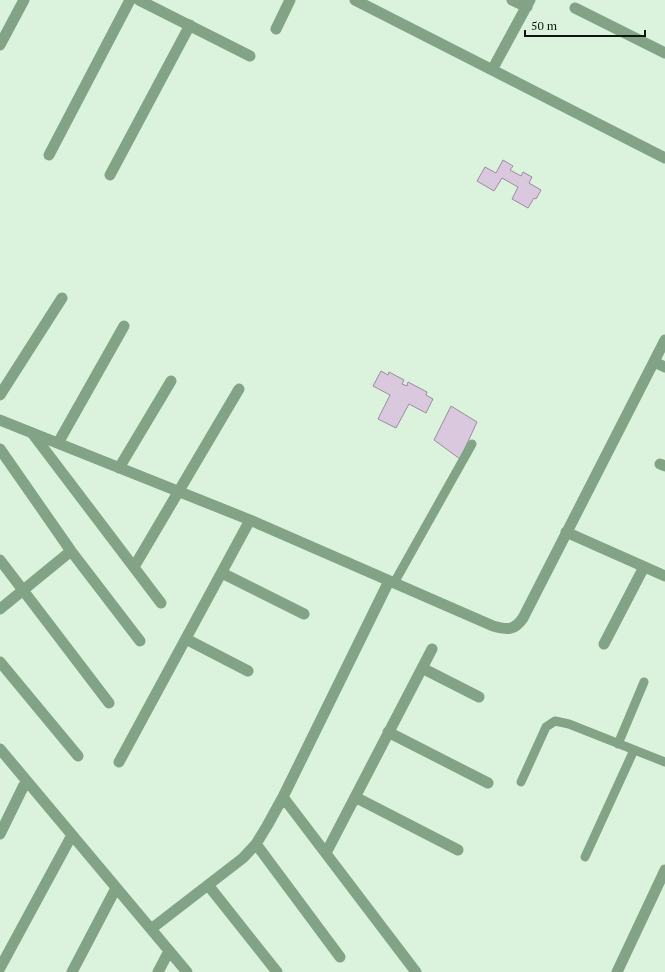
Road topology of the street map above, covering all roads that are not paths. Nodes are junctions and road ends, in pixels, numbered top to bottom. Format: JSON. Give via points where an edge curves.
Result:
{"nodes":[{"id":1,"x":24,"y":0,"type":"edge"},
{"id":2,"x":130,"y":0,"type":"edge"},
{"id":3,"x":139,"y":0,"type":"edge"},
{"id":4,"x":290,"y":0,"type":"edge"},
{"id":5,"x":355,"y":0,"type":"edge"},
{"id":6,"x":512,"y":0,"type":"edge"},
{"id":7,"x":528,"y":3,"type":"edge"},
{"id":8,"x":575,"y":8,"type":"dead end"},
{"id":9,"x":190,"y":25,"type":"junction"},
{"id":10,"x":276,"y":29,"type":"dead end"},
{"id":11,"x":0,"y":45,"type":"edge"},
{"id":12,"x":665,"y":53,"type":"edge"},
{"id":13,"x":250,"y":56,"type":"dead end"},
{"id":14,"x":492,"y":70,"type":"junction"},
{"id":15,"x":49,"y":155,"type":"dead end"},
{"id":16,"x":665,"y":158,"type":"edge"},
{"id":17,"x":110,"y":175,"type":"dead end"},
{"id":18,"x":62,"y":298,"type":"dead end"},
{"id":19,"x":124,"y":326,"type":"dead end"},
{"id":20,"x":665,"y":340,"type":"edge"},
{"id":21,"x":654,"y":362,"type":"junction"},
{"id":22,"x":665,"y":368,"type":"edge"},
{"id":23,"x":170,"y":381,"type":"dead end"},
{"id":24,"x":239,"y":389,"type":"dead end"},
{"id":25,"x":0,"y":395,"type":"edge"},
{"id":26,"x":0,"y":420,"type":"edge"},
{"id":27,"x":32,"y":433,"type":"junction"},
{"id":28,"x":58,"y":443,"type":"junction"},
{"id":29,"x":472,"y":444,"type":"dead end"},
{"id":30,"x":0,"y":449,"type":"edge"},
{"id":31,"x":120,"y":468,"type":"junction"},
{"id":32,"x":178,"y":491,"type":"junction"},
{"id":33,"x":250,"y":520,"type":"junction"},
{"id":34,"x":566,"y":532,"type":"junction"},
{"id":35,"x":71,"y":551,"type":"junction"},
{"id":36,"x":0,"y":560,"type":"edge"},
{"id":37,"x":644,"y":567,"type":"junction"},
{"id":38,"x":134,"y":568,"type":"junction"},
{"id":39,"x":222,"y":573,"type":"junction"},
{"id":40,"x":665,"y":576,"type":"edge"},
{"id":41,"x":392,"y":582,"type":"junction"},
{"id":42,"x":23,"y":590,"type":"junction"},
{"id":43,"x":161,"y":603,"type":"dead end"},
{"id":44,"x":0,"y":608,"type":"edge"},
{"id":45,"x":304,"y":614,"type":"dead end"},
{"id":46,"x":186,"y":639,"type":"junction"},
{"id":47,"x":140,"y":641,"type":"dead end"},
{"id":48,"x":604,"y":644,"type":"dead end"},
{"id":49,"x":432,"y":649,"type":"dead end"},
{"id":50,"x":0,"y":662,"type":"edge"},
{"id":51,"x":422,"y":668,"type":"junction"},
{"id":52,"x":248,"y":671,"type":"dead end"},
{"id":53,"x":644,"y":682,"type":"dead end"},
{"id":54,"x":479,"y":698,"type":"dead end"},
{"id":55,"x":109,"y":703,"type":"dead end"},
{"id":56,"x":388,"y":732,"type":"junction"},
{"id":57,"x":618,"y":744,"type":"junction"},
{"id":58,"x":0,"y":750,"type":"edge"},
{"id":59,"x":634,"y":750,"type":"junction"},
{"id":60,"x":78,"y":756,"type":"dead end"},
{"id":61,"x":119,"y":762,"type":"dead end"},
{"id":62,"x":665,"y":762,"type":"edge"},
{"id":63,"x":26,"y":781,"type":"junction"},
{"id":64,"x":521,"y":782,"type":"dead end"},
{"id":65,"x":488,"y":783,"type":"dead end"},
{"id":66,"x":283,"y":797,"type":"junction"},
{"id":67,"x":355,"y":797,"type":"junction"},
{"id":68,"x":0,"y":834,"type":"edge"},
{"id":69,"x":72,"y":835,"type":"junction"},
{"id":70,"x":256,"y":844,"type":"junction"},
{"id":71,"x":458,"y":850,"type":"dead end"},
{"id":72,"x":326,"y":853,"type":"junction"},
{"id":73,"x":585,"y":857,"type":"dead end"},
{"id":74,"x":665,"y":870,"type":"edge"},
{"id":75,"x":208,"y":885,"type":"junction"},
{"id":76,"x":116,"y":888,"type":"junction"},
{"id":77,"x":151,"y":929,"type":"junction"},
{"id":78,"x":169,"y":951,"type":"junction"},
{"id":79,"x":340,"y":957,"type":"dead end"},
{"id":80,"x":0,"y":968,"type":"edge"},
{"id":81,"x":72,"y":972,"type":"edge"},
{"id":82,"x":158,"y":972,"type":"edge"},
{"id":83,"x":187,"y":972,"type":"edge"},
{"id":84,"x":277,"y":972,"type":"edge"},
{"id":85,"x":416,"y":972,"type":"edge"},
{"id":86,"x":617,"y":972,"type":"edge"}],
"edges":[{"from":1,"to":11,"type":"street"},
{"from":2,"to":15,"type":"street"},
{"from":3,"to":9,"type":"street"},
{"from":4,"to":10,"type":"street"},
{"from":5,"to":14,"type":"street"},
{"from":6,"to":7,"type":"street"},
{"from":7,"to":14,"type":"street"},
{"from":8,"to":12,"type":"street"},
{"from":9,"to":13,"type":"street"},
{"from":9,"to":17,"type":"street"},
{"from":14,"to":16,"type":"street"},
{"from":18,"to":25,"type":"street"},
{"from":19,"to":28,"type":"street"},
{"from":20,"to":21,"type":"street"},
{"from":21,"to":22,"type":"street"},
{"from":21,"to":34,"type":"street"},
{"from":23,"to":31,"type":"street"},
{"from":24,"to":32,"type":"street"},
{"from":26,"to":27,"type":"street"},
{"from":27,"to":28,"type":"street"},
{"from":27,"to":38,"type":"street"},
{"from":28,"to":31,"type":"street"},
{"from":29,"to":41,"type":"lane"},
{"from":30,"to":35,"type":"street"},
{"from":31,"to":32,"type":"street"},
{"from":32,"to":33,"type":"street"},
{"from":32,"to":38,"type":"street"},
{"from":33,"to":39,"type":"street"},
{"from":33,"to":41,"type":"street"},
{"from":34,"to":37,"type":"street"},
{"from":34,"to":41,"type":"street","via":[[523,618],[519,625],[512,629],[493,626]]},
{"from":35,"to":42,"type":"street"},
{"from":35,"to":47,"type":"street"},
{"from":36,"to":42,"type":"street"},
{"from":37,"to":40,"type":"street"},
{"from":37,"to":48,"type":"street"},
{"from":38,"to":43,"type":"street"},
{"from":39,"to":45,"type":"street"},
{"from":39,"to":46,"type":"street"},
{"from":41,"to":66,"type":"street"},
{"from":42,"to":44,"type":"street"},
{"from":42,"to":55,"type":"street"},
{"from":46,"to":52,"type":"street"},
{"from":46,"to":61,"type":"street"},
{"from":49,"to":51,"type":"street"},
{"from":50,"to":60,"type":"street"},
{"from":51,"to":54,"type":"street"},
{"from":51,"to":56,"type":"street"},
{"from":53,"to":57,"type":"lane"},
{"from":56,"to":65,"type":"street"},
{"from":56,"to":67,"type":"street"},
{"from":57,"to":59,"type":"lane"},
{"from":57,"to":64,"type":"lane","via":[[555,721],[546,727]]},
{"from":58,"to":63,"type":"street"},
{"from":59,"to":62,"type":"lane"},
{"from":59,"to":73,"type":"lane"},
{"from":63,"to":68,"type":"street"},
{"from":63,"to":69,"type":"street"},
{"from":66,"to":70,"type":"street"},
{"from":66,"to":72,"type":"street"},
{"from":67,"to":71,"type":"street"},
{"from":67,"to":72,"type":"street"},
{"from":69,"to":76,"type":"street"},
{"from":69,"to":80,"type":"street"},
{"from":70,"to":75,"type":"street","via":[[243,858]]},
{"from":70,"to":79,"type":"street"},
{"from":72,"to":85,"type":"street"},
{"from":74,"to":86,"type":"street"},
{"from":75,"to":77,"type":"street"},
{"from":75,"to":84,"type":"street"},
{"from":76,"to":77,"type":"street"},
{"from":76,"to":81,"type":"street"},
{"from":77,"to":78,"type":"street"},
{"from":78,"to":82,"type":"street"},
{"from":78,"to":83,"type":"street"}]}
